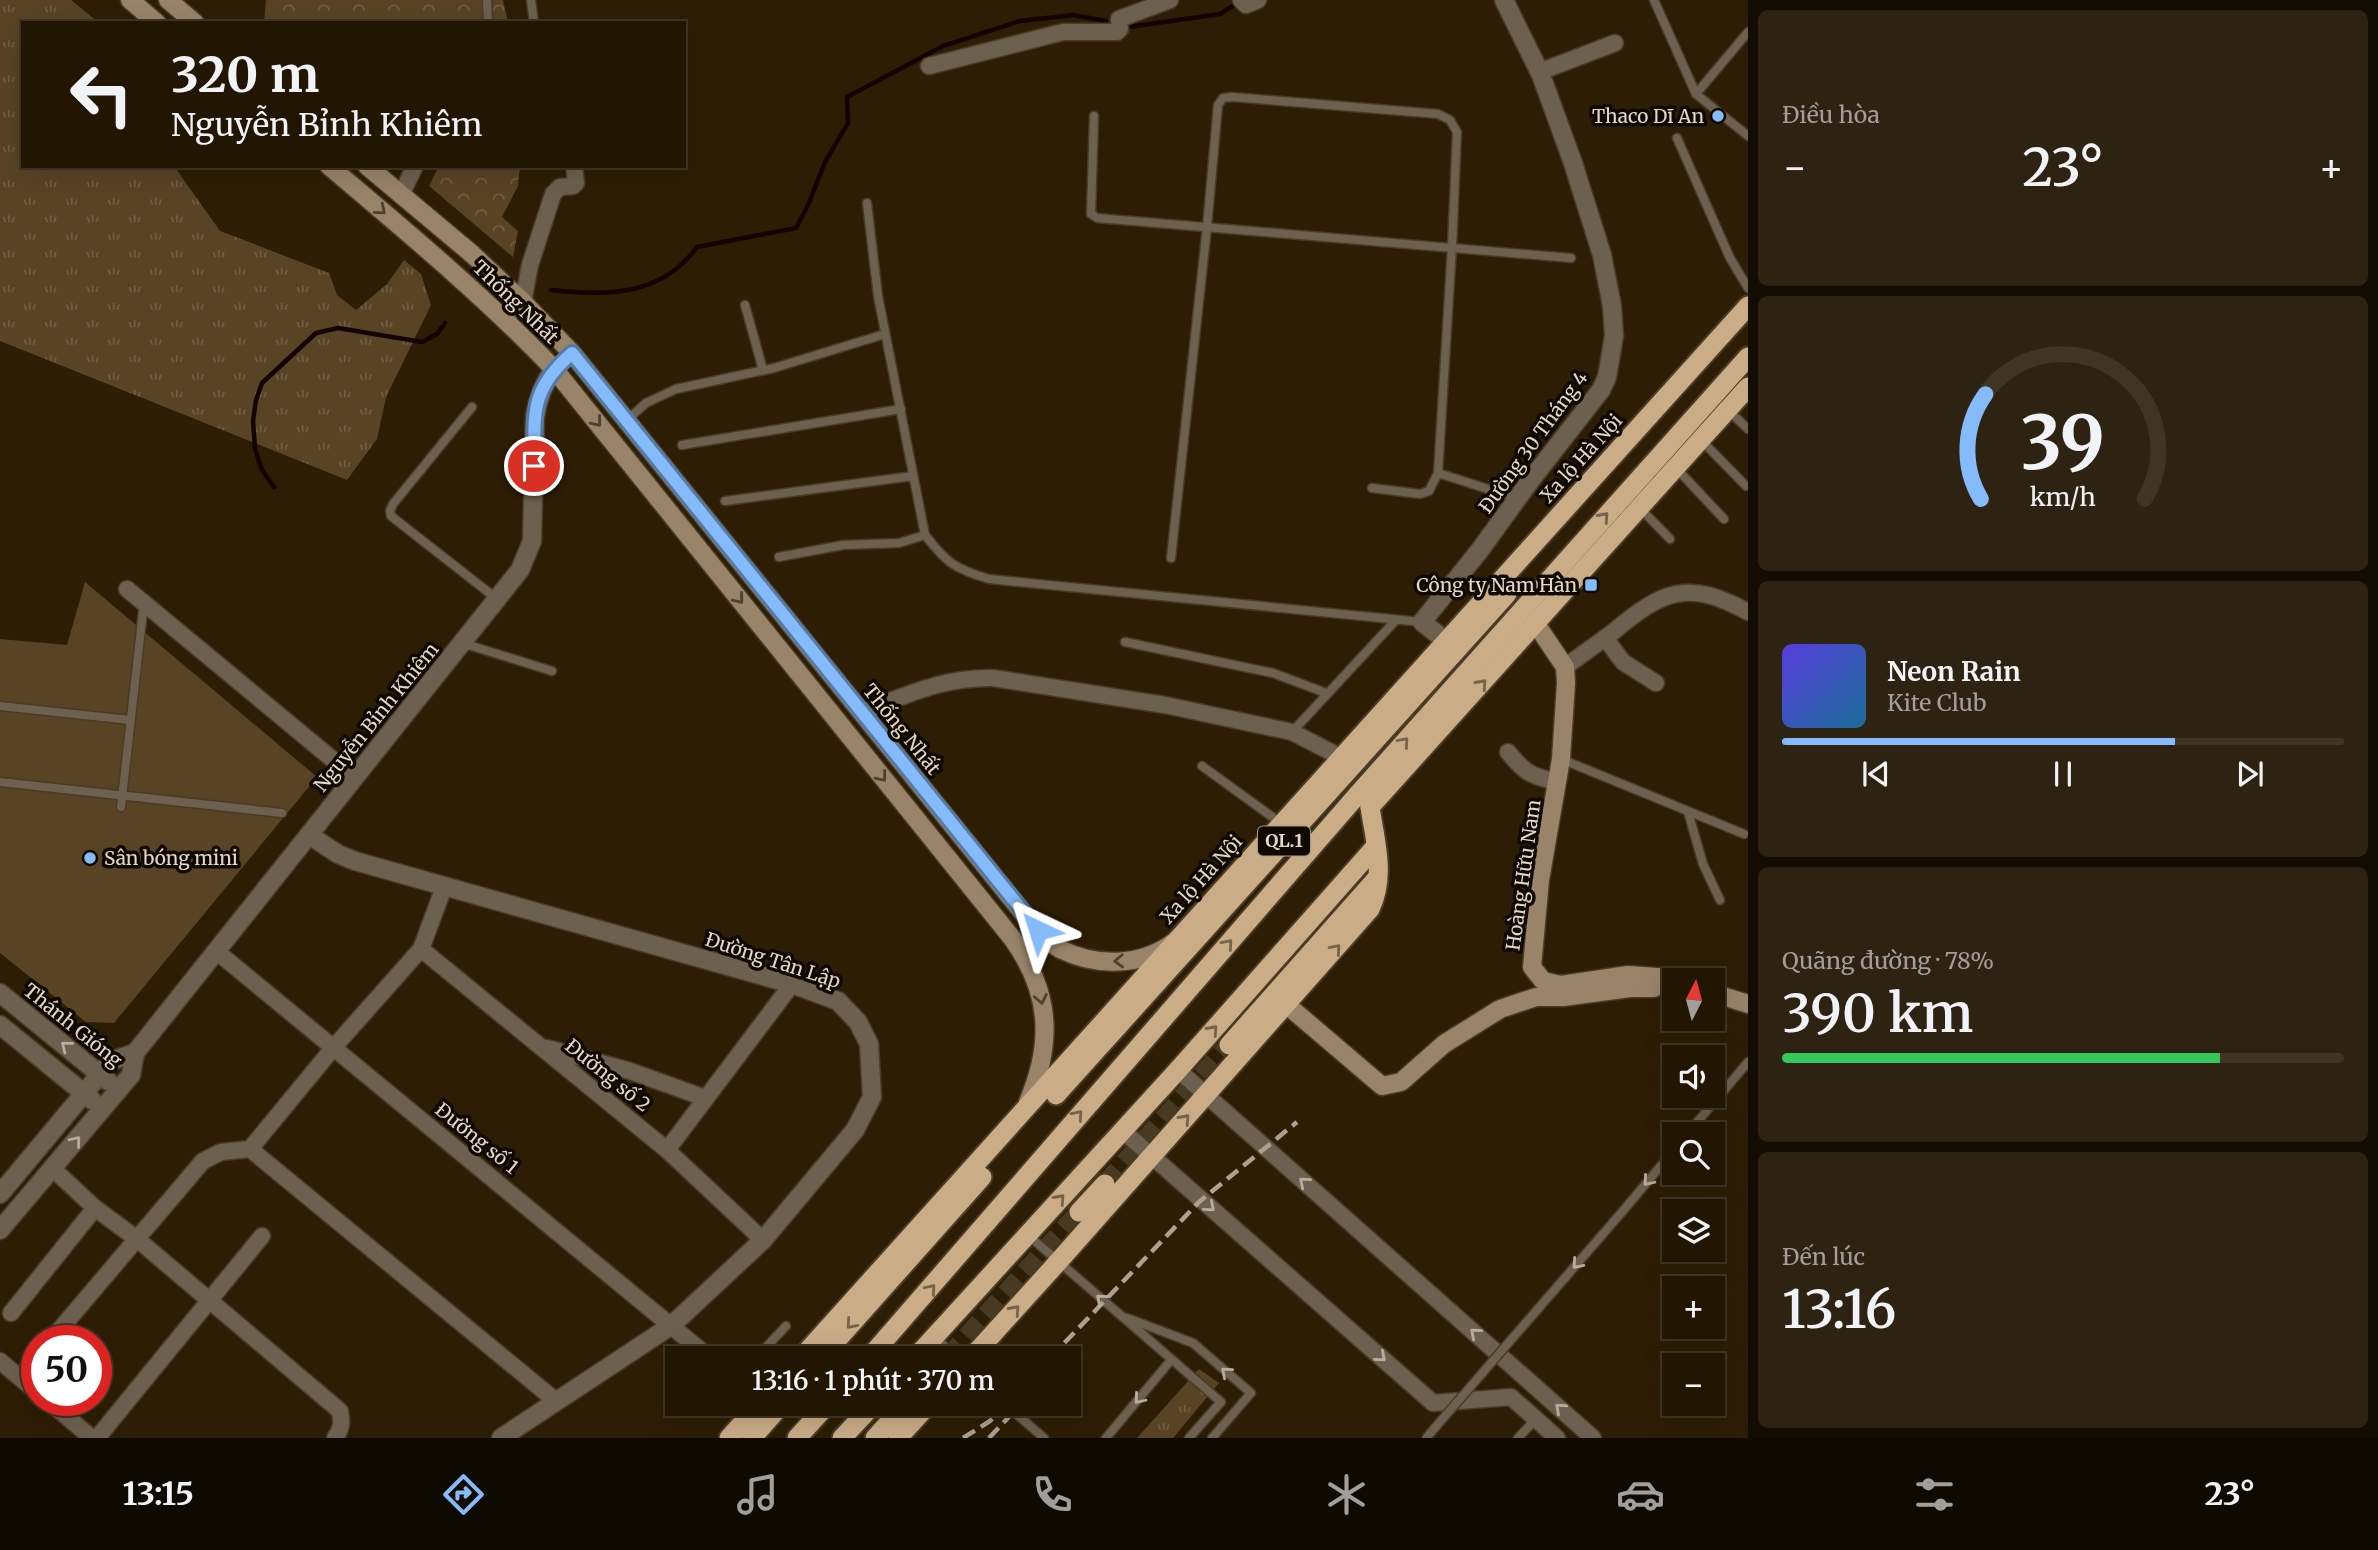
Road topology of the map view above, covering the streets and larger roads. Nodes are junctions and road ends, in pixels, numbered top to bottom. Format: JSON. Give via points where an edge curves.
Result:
{"nodes":[{"id":1,"x":130,"y":0,"type":"edge"},
{"id":2,"x":168,"y":0,"type":"edge"},
{"id":3,"x":1170,"y":0,"type":"edge"},
{"id":4,"x":1504,"y":0,"type":"edge"},
{"id":5,"x":156,"y":21,"type":"edge"},
{"id":6,"x":193,"y":21,"type":"edge"},
{"id":7,"x":1615,"y":43,"type":"dead end"},
{"id":8,"x":929,"y":66,"type":"dead end"},
{"id":9,"x":1539,"y":72,"type":"junction"},
{"id":10,"x":331,"y":168,"type":"edge"},
{"id":11,"x":369,"y":168,"type":"edge"},
{"id":12,"x":414,"y":168,"type":"edge"},
{"id":13,"x":574,"y":168,"type":"edge"},
{"id":14,"x":401,"y":195,"type":"junction"},
{"id":15,"x":523,"y":302,"type":"junction"},
{"id":16,"x":1748,"y":306,"type":"edge"},
{"id":17,"x":506,"y":318,"type":"junction"},
{"id":18,"x":1748,"y":325,"type":"edge"},
{"id":19,"x":572,"y":353,"type":"junction"},
{"id":20,"x":1748,"y":357,"type":"edge"},
{"id":21,"x":554,"y":369,"type":"junction"},
{"id":22,"x":1748,"y":387,"type":"edge"},
{"id":23,"x":1583,"y":540,"type":"junction"},
{"id":24,"x":1598,"y":555,"type":"junction"},
{"id":25,"x":1566,"y":560,"type":"junction"},
{"id":26,"x":1581,"y":573,"type":"junction"},
{"id":27,"x":127,"y":589,"type":"dead end"},
{"id":28,"x":1521,"y":609,"type":"junction"},
{"id":29,"x":1748,"y":612,"type":"edge"},
{"id":30,"x":1536,"y":624,"type":"junction"},
{"id":31,"x":1605,"y":638,"type":"junction"},
{"id":32,"x":1452,"y":645,"type":"junction"},
{"id":33,"x":1565,"y":667,"type":"junction"},
{"id":34,"x":1656,"y":682,"type":"dead end"},
{"id":35,"x":862,"y":712,"type":"junction"},
{"id":36,"x":1508,"y":752,"type":"dead end"},
{"id":37,"x":1348,"y":761,"type":"junction"},
{"id":38,"x":355,"y":778,"type":"junction"},
{"id":39,"x":1557,"y":782,"type":"junction"},
{"id":40,"x":1365,"y":800,"type":"junction"},
{"id":41,"x":1288,"y":827,"type":"junction"},
{"id":42,"x":309,"y":835,"type":"junction"},
{"id":43,"x":1376,"y":847,"type":"junction"},
{"id":44,"x":1380,"y":876,"type":"junction"},
{"id":45,"x":444,"y":887,"type":"junction"},
{"id":46,"x":1028,"y":919,"type":"junction"},
{"id":47,"x":1181,"y":936,"type":"junction"},
{"id":48,"x":1012,"y":938,"type":"junction"},
{"id":49,"x":421,"y":949,"type":"junction"},
{"id":50,"x":216,"y":951,"type":"junction"},
{"id":51,"x":1662,"y":977,"type":"edge"},
{"id":52,"x":792,"y":984,"type":"junction"},
{"id":53,"x":1726,"y":986,"type":"edge"},
{"id":54,"x":1662,"y":988,"type":"edge"},
{"id":55,"x":1748,"y":992,"type":"edge"},
{"id":56,"x":0,"y":993,"type":"edge"},
{"id":57,"x":1726,"y":997,"type":"edge"},
{"id":58,"x":1748,"y":1004,"type":"edge"},
{"id":59,"x":1287,"y":1005,"type":"junction"},
{"id":60,"x":0,"y":1025,"type":"edge"},
{"id":61,"x":1102,"y":1034,"type":"junction"},
{"id":62,"x":538,"y":1045,"type":"junction"},
{"id":63,"x":1229,"y":1045,"type":"tunnel mouth"},
{"id":64,"x":334,"y":1047,"type":"junction"},
{"id":65,"x":135,"y":1053,"type":"junction"},
{"id":66,"x":1178,"y":1070,"type":"junction"},
{"id":67,"x":100,"y":1074,"type":"junction"},
{"id":68,"x":119,"y":1089,"type":"junction"},
{"id":69,"x":84,"y":1093,"type":"junction"},
{"id":70,"x":1206,"y":1095,"type":"junction"},
{"id":71,"x":705,"y":1098,"type":"junction"},
{"id":72,"x":103,"y":1109,"type":"junction"},
{"id":73,"x":1025,"y":1109,"type":"junction"},
{"id":74,"x":1122,"y":1130,"type":"junction"},
{"id":75,"x":250,"y":1149,"type":"junction"},
{"id":76,"x":667,"y":1150,"type":"junction"},
{"id":77,"x":1152,"y":1156,"type":"junction"},
{"id":78,"x":52,"y":1168,"type":"junction"},
{"id":79,"x":1105,"y":1184,"type":"tunnel mouth"},
{"id":80,"x":0,"y":1194,"type":"edge"},
{"id":81,"x":95,"y":1208,"type":"junction"},
{"id":82,"x":1079,"y":1212,"type":"tunnel mouth"},
{"id":83,"x":0,"y":1230,"type":"edge"},
{"id":84,"x":262,"y":1236,"type":"dead end"},
{"id":85,"x":920,"y":1236,"type":"junction"},
{"id":86,"x":137,"y":1238,"type":"junction"},
{"id":87,"x":763,"y":1240,"type":"junction"},
{"id":88,"x":210,"y":1300,"type":"junction"},
{"id":89,"x":10,"y":1313,"type":"dead end"},
{"id":90,"x":64,"y":1325,"type":"edge"},
{"id":91,"x":672,"y":1325,"type":"junction"},
{"id":92,"x":696,"y":1346,"type":"edge"},
{"id":93,"x":813,"y":1346,"type":"edge"},
{"id":94,"x":831,"y":1346,"type":"edge"},
{"id":95,"x":880,"y":1346,"type":"edge"},
{"id":96,"x":926,"y":1346,"type":"edge"},
{"id":97,"x":982,"y":1346,"type":"edge"},
{"id":98,"x":0,"y":1361,"type":"edge"},
{"id":99,"x":20,"y":1377,"type":"edge"},
{"id":100,"x":556,"y":1401,"type":"junction"},
{"id":101,"x":67,"y":1416,"type":"edge"},
{"id":102,"x":756,"y":1416,"type":"edge"},
{"id":103,"x":764,"y":1416,"type":"edge"},
{"id":104,"x":817,"y":1416,"type":"edge"},
{"id":105,"x":863,"y":1416,"type":"edge"},
{"id":106,"x":895,"y":1416,"type":"edge"},
{"id":107,"x":918,"y":1416,"type":"edge"},
{"id":108,"x":95,"y":1438,"type":"edge"},
{"id":109,"x":334,"y":1438,"type":"edge"},
{"id":110,"x":501,"y":1438,"type":"edge"},
{"id":111,"x":729,"y":1438,"type":"edge"},
{"id":112,"x":752,"y":1438,"type":"edge"},
{"id":113,"x":797,"y":1438,"type":"edge"},
{"id":114,"x":842,"y":1438,"type":"edge"},
{"id":115,"x":875,"y":1438,"type":"edge"},
{"id":116,"x":898,"y":1438,"type":"edge"},
{"id":117,"x":1557,"y":1438,"type":"edge"},
{"id":118,"x":1593,"y":1438,"type":"edge"}],
"edges":[{"from":1,"to":5,"type":"main road"},
{"from":2,"to":6,"type":"main road"},
{"from":3,"to":8,"type":"street","via":[[1119,19],[1117,32],[1063,32]]},
{"from":4,"to":9,"type":"street","name":"Đường 30 Tháng 4"},
{"from":7,"to":9,"type":"street"},
{"from":9,"to":32,"type":"street","name":"Đường 30 Tháng 4","via":[[1602,255],[1614,336],[1601,390],[1422,622]]},
{"from":10,"to":17,"type":"main road","name":"Thống Nhất","one_way":true},
{"from":11,"to":14,"type":"main road","name":"Thống Nhất"},
{"from":12,"to":14,"type":"street"},
{"from":13,"to":15,"type":"street","via":[[573,187],[560,187],[553,194]]},
{"from":14,"to":15,"type":"main road","name":"Thống Nhất"},
{"from":15,"to":17,"type":"street"},
{"from":15,"to":19,"type":"main road","name":"Thống Nhất"},
{"from":16,"to":32,"type":"highway","name":"Xa lộ Hà Nội","number":"QL.1"},
{"from":17,"to":21,"type":"main road","name":"Thống Nhất"},
{"from":18,"to":32,"type":"highway","name":"Xa lộ Hà Nội","number":"QL.1"},
{"from":19,"to":21,"type":"main road"},
{"from":19,"to":35,"type":"main road","name":"Thống Nhất"},
{"from":23,"to":20,"type":"highway","number":"QL.1","one_way":true},
{"from":21,"to":38,"type":"street","name":"Nguyễn Bỉnh Khiêm","via":[[538,398],[532,541],[520,570]]},
{"from":21,"to":48,"type":"main road","name":"Thống Nhất","one_way":true},
{"from":22,"to":24,"type":"highway","number":"QL.1"},
{"from":23,"to":24,"type":"highway"},
{"from":23,"to":25,"type":"highway","number":"QL.1"},
{"from":24,"to":26,"type":"highway","number":"QL.1"},
{"from":25,"to":26,"type":"highway"},
{"from":25,"to":28,"type":"highway","number":"QL.1"},
{"from":26,"to":30,"type":"highway","number":"QL.1"},
{"from":27,"to":38,"type":"street"},
{"from":28,"to":30,"type":"highway"},
{"from":40,"to":28,"type":"highway","number":"QL.1","one_way":true},
{"from":29,"to":31,"type":"street","via":[[1716,597],[1677,593],[1644,606]]},
{"from":30,"to":33,"type":"main road"},
{"from":40,"to":30,"type":"highway","number":"QL.1","one_way":true},
{"from":31,"to":33,"type":"street"},
{"from":31,"to":34,"type":"street","via":[[1623,662]]},
{"from":32,"to":37,"type":"highway","name":"Xa lộ Hà Nội","number":"QL.1"},
{"from":33,"to":39,"type":"main road","name":"Hoàng Hữu Nam"},
{"from":35,"to":37,"type":"street","via":[[938,683],[993,678],[1165,705],[1292,732]]},
{"from":35,"to":46,"type":"main road","name":"Thống Nhất"},
{"from":36,"to":39,"type":"street","via":[[1532,776]]},
{"from":37,"to":41,"type":"highway","name":"Xa lộ Hà Nội","number":"QL.1"},
{"from":38,"to":42,"type":"street","name":"Nguyễn Bỉnh Khiêm"},
{"from":39,"to":51,"type":"main road","name":"Hoàng Hữu Nam","via":[[1540,880],[1532,967],[1543,981],[1561,985],[1628,975]]},
{"from":40,"to":43,"type":"highway"},
{"from":95,"to":40,"type":"highway","number":"QL.1","one_way":true,"via":[[1047,1151]]},
{"from":41,"to":47,"type":"highway","name":"Xa lộ Hà Nội","number":"QL.1"},
{"from":41,"to":61,"type":"highway","name":"Xa lộ Hà Nội","number":"QL.1"},
{"from":42,"to":45,"type":"street","name":"Đường Tân Lập","via":[[355,861]]},
{"from":42,"to":50,"type":"street","name":"Nguyễn Bỉnh Khiêm"},
{"from":43,"to":44,"type":"highway"},
{"from":66,"to":43,"type":"highway","one_way":true},
{"from":59,"to":44,"type":"highway","one_way":true,"via":[[1370,909]]},
{"from":44,"to":63,"type":"highway"},
{"from":45,"to":49,"type":"street"},
{"from":45,"to":52,"type":"street","name":"Đường Tân Lập"},
{"from":47,"to":46,"type":"main road","name":"Thống Nhất","one_way":true,"via":[[1143,958],[1100,962],[1060,948]]},
{"from":46,"to":48,"type":"main road"},
{"from":47,"to":61,"type":"highway","name":"Xa lộ Hà Nội","number":"QL.1"},
{"from":48,"to":73,"type":"main road","name":"Thống Nhất","one_way":true,"via":[[1038,986],[1045,1022],[1039,1076]]},
{"from":49,"to":62,"type":"street","name":"Đường số 2"},
{"from":49,"to":64,"type":"street"},
{"from":50,"to":64,"type":"street","name":"Đường số 1"},
{"from":50,"to":65,"type":"street","name":"Nguyễn Bỉnh Khiêm"},
{"from":52,"to":71,"type":"street"},
{"from":52,"to":87,"type":"street","name":"Đường Tân Lập","via":[[838,1000],[858,1022],[869,1044],[872,1097],[855,1130]]},
{"from":53,"to":55,"type":"main road"},
{"from":54,"to":59,"type":"main road","via":[[1536,997],[1500,1009],[1444,1044],[1401,1082],[1382,1086]]},
{"from":67,"to":56,"type":"street","name":"Thánh Gióng","one_way":true},
{"from":57,"to":58,"type":"main road"},
{"from":59,"to":70,"type":"highway"},
{"from":60,"to":69,"type":"street"},
{"from":61,"to":73,"type":"highway","name":"Xa lộ Hà Nội","number":"QL.1"},
{"from":61,"to":85,"type":"highway","name":"Xa lộ Hà Nội","number":"QL.1"},
{"from":62,"to":71,"type":"street"},
{"from":62,"to":76,"type":"street","name":"Đường số 2"},
{"from":64,"to":75,"type":"street"},
{"from":64,"to":91,"type":"street","name":"Đường số 1"},
{"from":65,"to":67,"type":"street","name":"Nguyễn Bỉnh Khiêm","via":[[111,1061]]},
{"from":65,"to":68,"type":"street","name":"Nguyễn Bỉnh Khiêm","via":[[131,1075]]},
{"from":66,"to":70,"type":"street"},
{"from":66,"to":74,"type":"highway"},
{"from":67,"to":68,"type":"street","name":"Thánh Gióng"},
{"from":67,"to":69,"type":"street","name":"Nguyễn Bỉnh Khiêm"},
{"from":68,"to":72,"type":"street","name":"Nguyễn Bỉnh Khiêm"},
{"from":69,"to":72,"type":"street"},
{"from":69,"to":80,"type":"street","name":"Nguyễn Bỉnh Khiêm"},
{"from":77,"to":70,"type":"highway","one_way":true},
{"from":118,"to":70,"type":"street","one_way":true},
{"from":71,"to":76,"type":"street"},
{"from":78,"to":72,"type":"street","name":"Nguyễn Bỉnh Khiêm","one_way":true},
{"from":73,"to":85,"type":"highway","name":"Xa lộ Hà Nội","number":"QL.1"},
{"from":74,"to":77,"type":"street"},
{"from":96,"to":74,"type":"highway","one_way":true},
{"from":75,"to":86,"type":"street","via":[[221,1152],[203,1161]]},
{"from":75,"to":100,"type":"street"},
{"from":76,"to":87,"type":"street","name":"Đường số 2"},
{"from":97,"to":77,"type":"highway","one_way":true},
{"from":77,"to":117,"type":"street","one_way":true,"via":[[1433,1403],[1511,1397]]},
{"from":78,"to":81,"type":"street"},
{"from":78,"to":83,"type":"street","name":"Nguyễn Bỉnh Khiêm"},
{"from":79,"to":82,"type":"highway"},
{"from":81,"to":86,"type":"street"},
{"from":81,"to":89,"type":"street"},
{"from":84,"to":88,"type":"street"},
{"from":85,"to":93,"type":"highway","name":"Xa lộ Hà Nội","number":"QL.1"},
{"from":85,"to":94,"type":"highway","name":"Xa lộ Hà Nội","number":"QL.1","one_way":true},
{"from":86,"to":88,"type":"street"},
{"from":86,"to":90,"type":"street"},
{"from":87,"to":91,"type":"street","name":"Đường Tân Lập"},
{"from":88,"to":108,"type":"street"},
{"from":88,"to":109,"type":"street","via":[[340,1411],[342,1422]]},
{"from":91,"to":92,"type":"street","name":"Đường số 1"},
{"from":91,"to":100,"type":"street","name":"Đường Tân Lập"},
{"from":98,"to":99,"type":"street"},
{"from":100,"to":110,"type":"street","name":"Đường Tân Lập"},
{"from":101,"to":108,"type":"street"},
{"from":102,"to":111,"type":"highway"},
{"from":103,"to":112,"type":"highway"},
{"from":104,"to":113,"type":"highway"},
{"from":105,"to":114,"type":"highway"},
{"from":106,"to":115,"type":"highway"},
{"from":107,"to":116,"type":"highway"}]}
